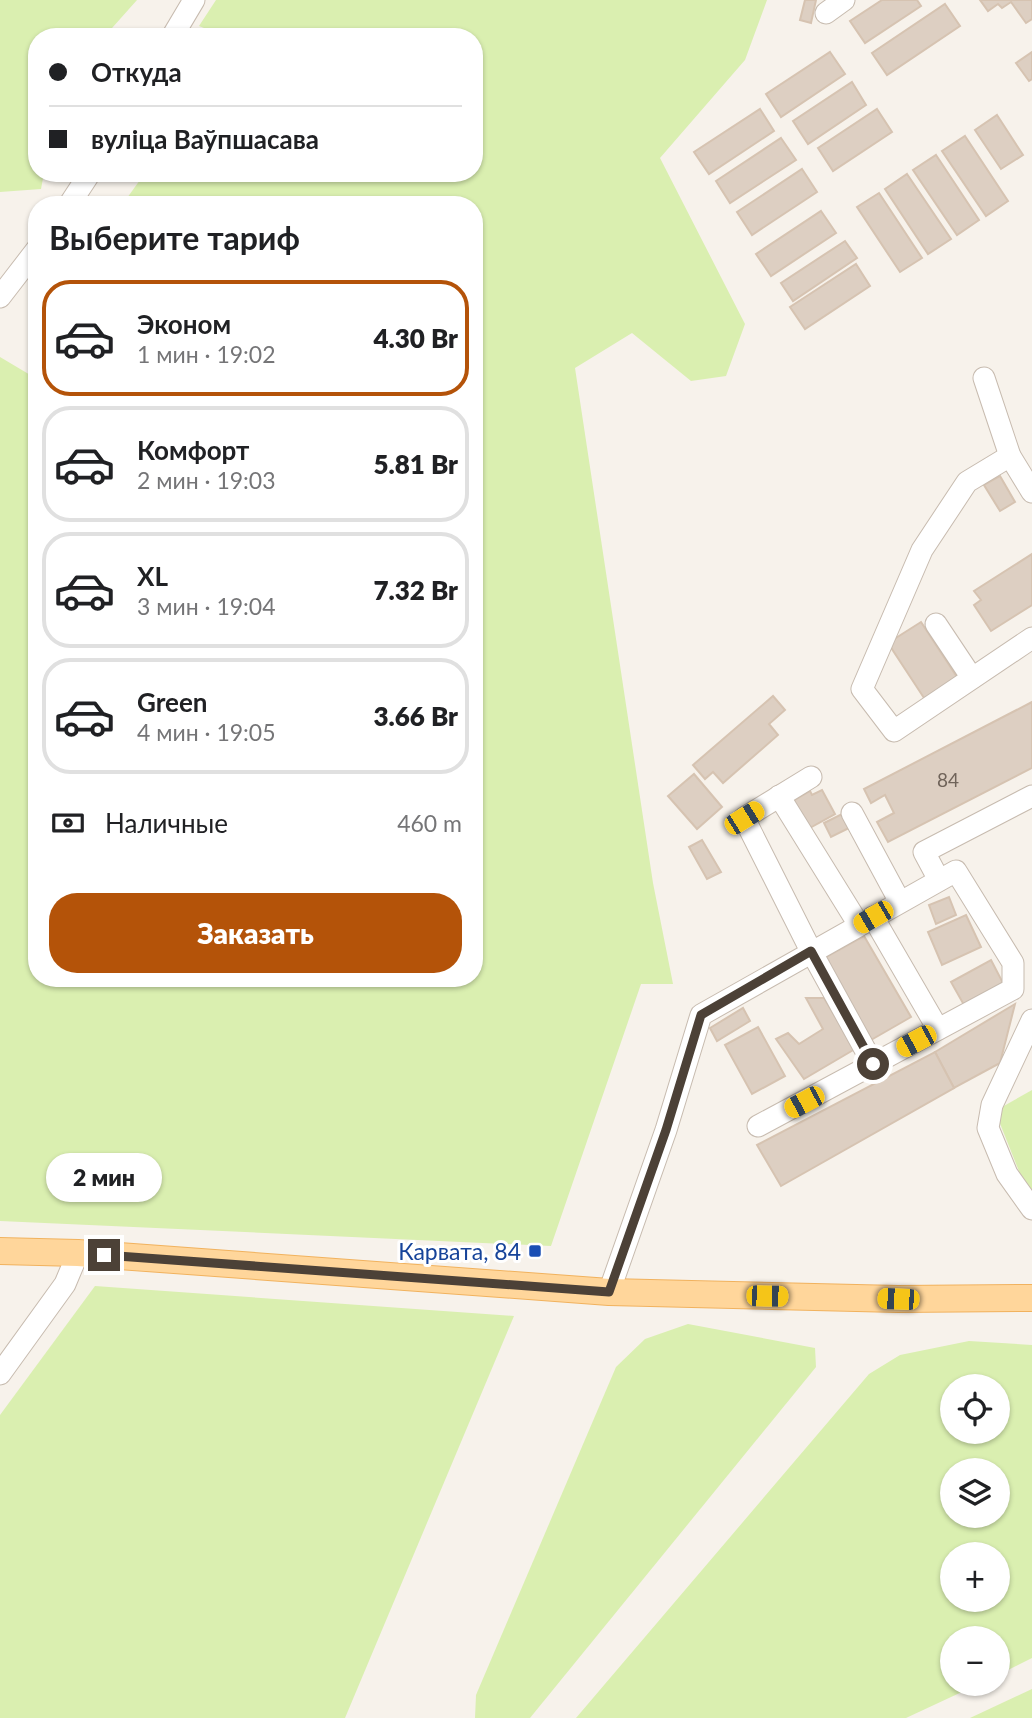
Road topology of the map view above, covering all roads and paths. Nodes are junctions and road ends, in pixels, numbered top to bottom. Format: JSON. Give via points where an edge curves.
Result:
{"nodes":[{"id":1,"x":194,"y":0,"type":"edge"},
{"id":2,"x":844,"y":0,"type":"edge"},
{"id":3,"x":826,"y":13,"type":"dead end"},
{"id":4,"x":177,"y":28,"type":"edge"},
{"id":5,"x":28,"y":260,"type":"edge"},
{"id":6,"x":2,"y":290,"type":"edge"},
{"id":7,"x":984,"y":378,"type":"dead end"},
{"id":8,"x":1010,"y":456,"type":"junction"},
{"id":9,"x":1032,"y":492,"type":"edge"},
{"id":10,"x":936,"y":624,"type":"dead end"},
{"id":11,"x":1032,"y":638,"type":"edge"},
{"id":12,"x":972,"y":678,"type":"junction"},
{"id":13,"x":811,"y":776,"type":"dead end"},
{"id":14,"x":779,"y":796,"type":"junction"},
{"id":15,"x":1032,"y":796,"type":"edge"},
{"id":16,"x":852,"y":813,"type":"dead end"},
{"id":17,"x":939,"y":880,"type":"junction"},
{"id":18,"x":900,"y":902,"type":"junction"},
{"id":19,"x":866,"y":921,"type":"junction"},
{"id":20,"x":811,"y":951,"type":"junction"},
{"id":21,"x":1032,"y":1020,"type":"edge"},
{"id":22,"x":938,"y":1029,"type":"junction"},
{"id":23,"x":873,"y":1064,"type":"junction"},
{"id":24,"x":758,"y":1126,"type":"dead end"},
{"id":25,"x":1032,"y":1209,"type":"edge"},
{"id":26,"x":0,"y":1251,"type":"edge"},
{"id":27,"x":78,"y":1253,"type":"junction"},
{"id":28,"x":609,"y":1292,"type":"junction"},
{"id":29,"x":1032,"y":1298,"type":"edge"},
{"id":30,"x":0,"y":1374,"type":"edge"}],
"edges":[{"from":1,"to":4,"type":"street"},
{"from":2,"to":3,"type":"street"},
{"from":5,"to":6,"type":"street"},
{"from":7,"to":8,"type":"street"},
{"from":8,"to":9,"type":"street"},
{"from":8,"to":12,"type":"street","via":[[967,482],[922,550],[862,689],[894,731]]},
{"from":10,"to":12,"type":"street"},
{"from":11,"to":12,"type":"street"},
{"from":13,"to":14,"type":"street"},
{"from":14,"to":19,"type":"street"},
{"from":14,"to":20,"type":"street","via":[[744,818]]},
{"from":15,"to":17,"type":"street","via":[[924,852]]},
{"from":16,"to":18,"type":"street"},
{"from":17,"to":18,"type":"street"},
{"from":17,"to":22,"type":"street","via":[[956,871],[1013,963],[1013,989]]},
{"from":18,"to":19,"type":"street"},
{"from":19,"to":20,"type":"street"},
{"from":19,"to":22,"type":"street"},
{"from":20,"to":23,"type":"street"},
{"from":20,"to":28,"type":"street","via":[[701,1015]]},
{"from":21,"to":25,"type":"street","via":[[992,1105],[988,1128],[1007,1174]]},
{"from":22,"to":23,"type":"street"},
{"from":23,"to":24,"type":"street"},
{"from":26,"to":27,"type":"main road"},
{"from":27,"to":28,"type":"main road"},
{"from":27,"to":30,"type":"street","via":[[65,1283]]},
{"from":28,"to":29,"type":"main road"}]}
